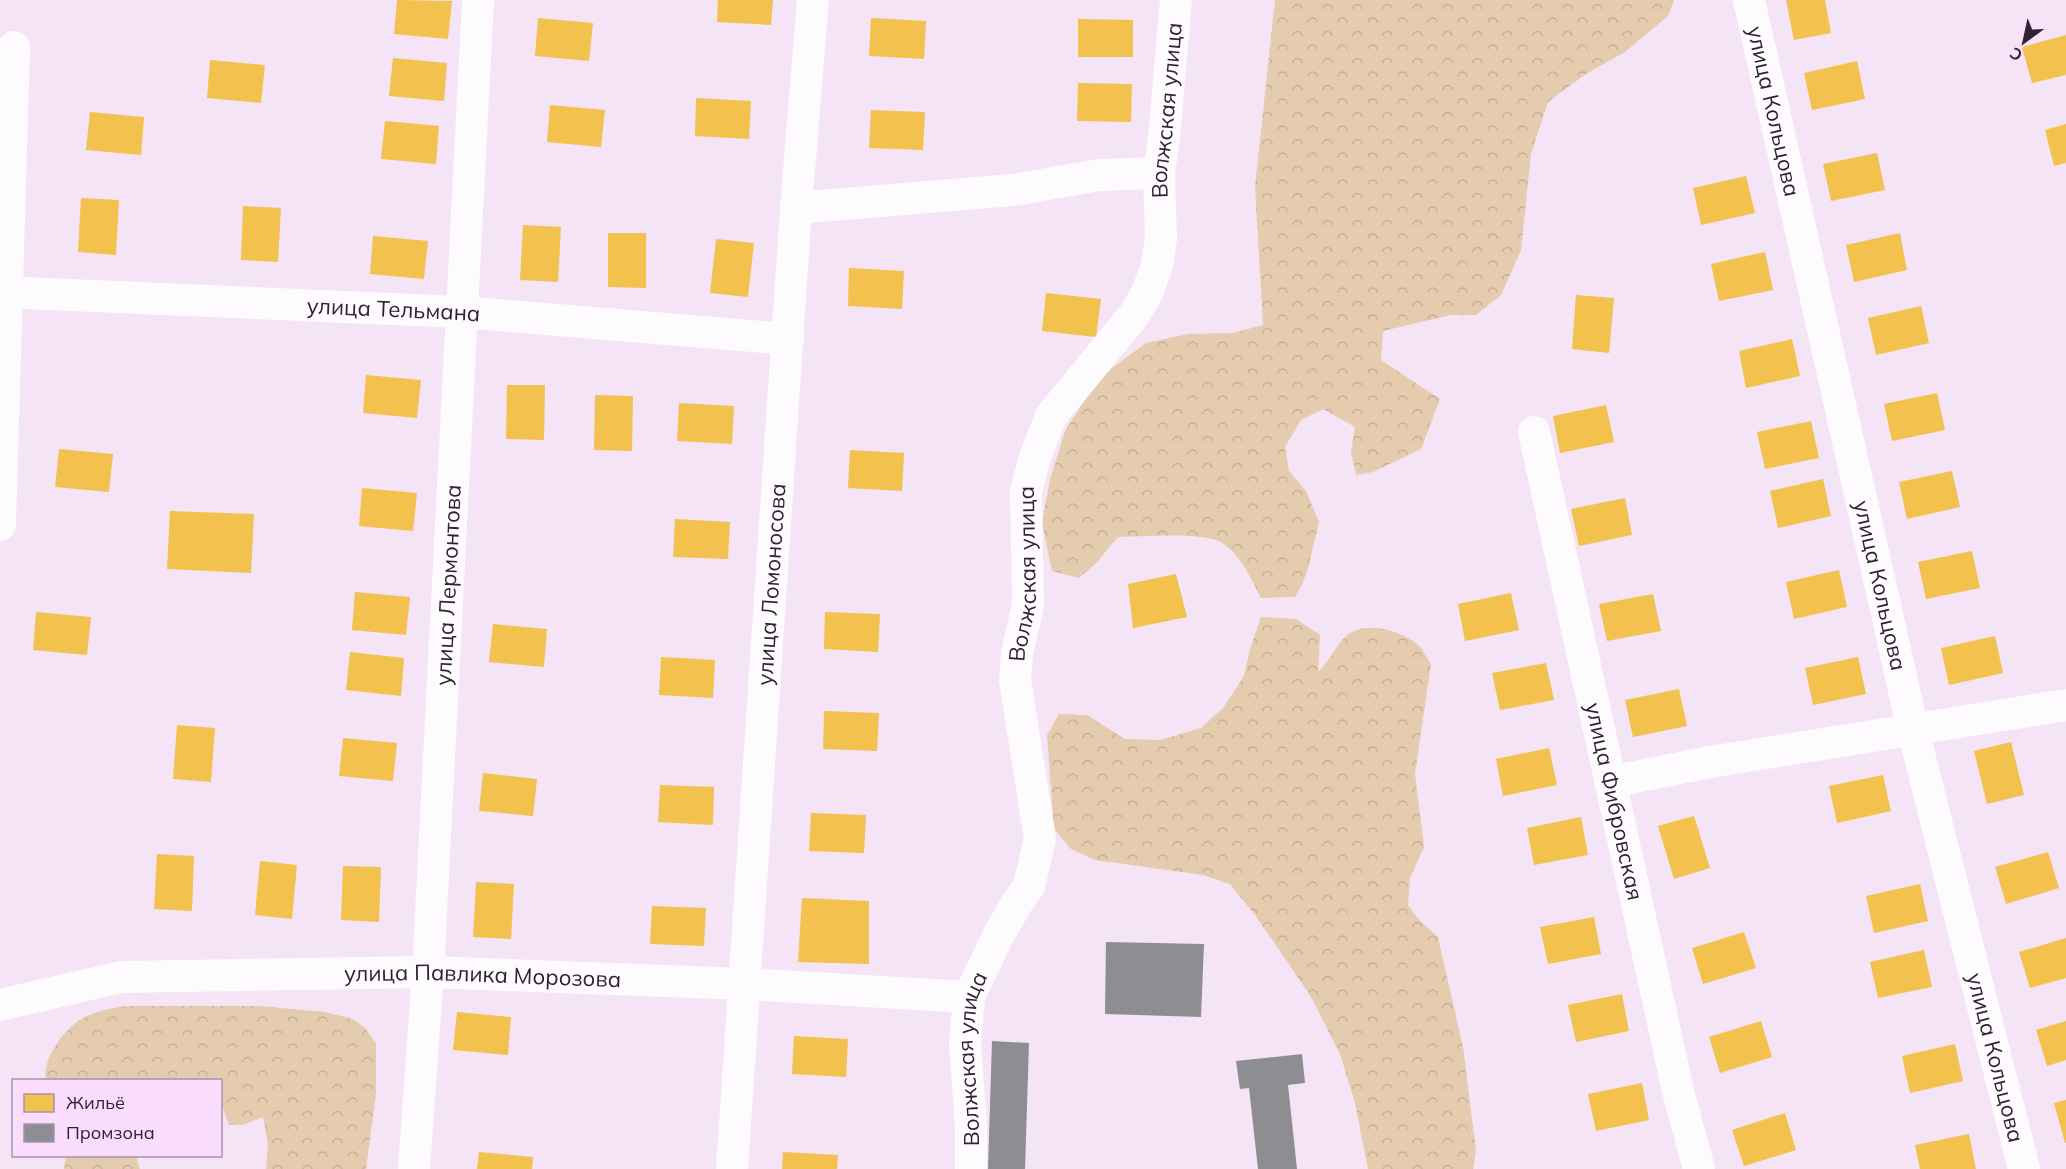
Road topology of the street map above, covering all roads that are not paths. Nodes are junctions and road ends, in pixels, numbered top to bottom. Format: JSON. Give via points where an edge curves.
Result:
{"nodes":[{"id":1,"x":478,"y":0,"type":"edge"},
{"id":2,"x":813,"y":0,"type":"edge"},
{"id":3,"x":1176,"y":0,"type":"edge"},
{"id":4,"x":1749,"y":0,"type":"edge"},
{"id":5,"x":14,"y":47,"type":"dead end"},
{"id":6,"x":1159,"y":173,"type":"junction"},
{"id":7,"x":796,"y":208,"type":"junction"},
{"id":8,"x":3,"y":292,"type":"edge"},
{"id":9,"x":461,"y":312,"type":"junction"},
{"id":10,"x":788,"y":339,"type":"junction"},
{"id":11,"x":1534,"y":432,"type":"dead end"},
{"id":12,"x":0,"y":525,"type":"edge"},
{"id":13,"x":2066,"y":705,"type":"edge"},
{"id":14,"x":1912,"y":729,"type":"junction"},
{"id":15,"x":1610,"y":782,"type":"junction"},
{"id":16,"x":428,"y":972,"type":"junction"},
{"id":17,"x":744,"y":984,"type":"junction"},
{"id":18,"x":969,"y":997,"type":"junction"},
{"id":19,"x":0,"y":1005,"type":"edge"},
{"id":20,"x":414,"y":1169,"type":"edge"},
{"id":21,"x":732,"y":1169,"type":"edge"},
{"id":22,"x":971,"y":1169,"type":"edge"},
{"id":23,"x":1700,"y":1169,"type":"edge"},
{"id":24,"x":2024,"y":1169,"type":"edge"}],
"edges":[{"from":1,"to":9,"type":"street","name":"улица Лермонтова"},
{"from":2,"to":7,"type":"street","name":"улица Ломоносова"},
{"from":3,"to":6,"type":"street","name":"Волжская улица"},
{"from":4,"to":14,"type":"street","name":"улица Кольцова"},
{"from":5,"to":8,"type":"street"},
{"from":6,"to":7,"type":"street","via":[[1099,175],[1013,190]]},
{"from":6,"to":18,"type":"street","name":"Волжская улица","via":[[1161,239],[1147,293],[1134,315],[1051,416],[1026,492],[1028,605],[1015,680],[1040,839],[1029,886],[998,936]]},
{"from":7,"to":10,"type":"street","name":"улица Ломоносова"},
{"from":8,"to":9,"type":"street","name":"улица Тельмана"},
{"from":8,"to":12,"type":"street"},
{"from":9,"to":10,"type":"street","name":"улица Тельмана"},
{"from":9,"to":16,"type":"street","name":"улица Лермонтова"},
{"from":10,"to":17,"type":"street","name":"улица Ломоносова"},
{"from":11,"to":15,"type":"street","name":"улица Фибровская"},
{"from":13,"to":14,"type":"street"},
{"from":14,"to":15,"type":"street"},
{"from":14,"to":24,"type":"street","name":"улица Кольцова"},
{"from":15,"to":23,"type":"street","name":"улица Фибровская","via":[[1678,1091]]},
{"from":16,"to":17,"type":"street","name":"улица Павлика Морозова"},
{"from":16,"to":19,"type":"street","name":"улица Павлика Морозова","via":[[121,977]]},
{"from":16,"to":20,"type":"street","name":"улица Лермонтова"},
{"from":17,"to":18,"type":"street","name":"улица Павлика Морозова"},
{"from":17,"to":21,"type":"street","name":"улица Ломоносова"},
{"from":18,"to":22,"type":"street","name":"Волжская улица","via":[[965,1045]]}]}
